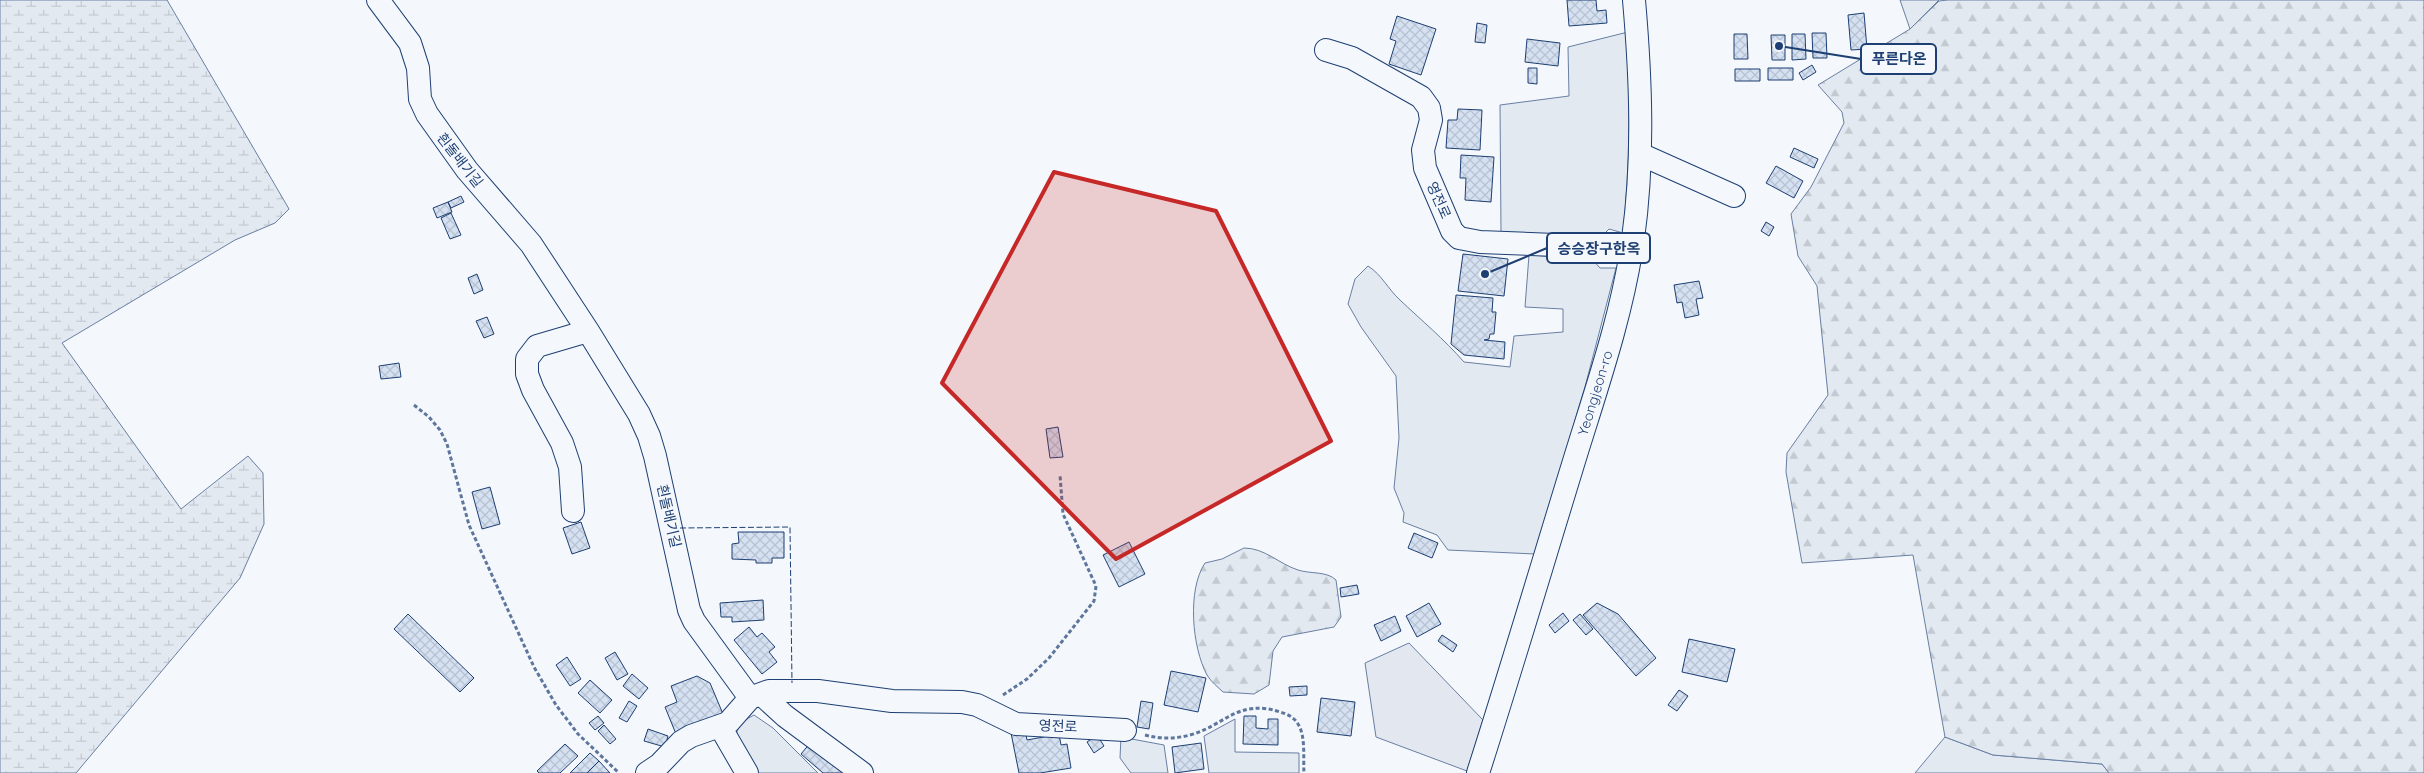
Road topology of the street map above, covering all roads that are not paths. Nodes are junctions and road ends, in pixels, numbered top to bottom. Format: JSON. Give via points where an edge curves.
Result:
{"nodes":[{"id":1,"x":378,"y":0,"type":"edge"},
{"id":2,"x":1634,"y":0,"type":"edge"},
{"id":3,"x":1326,"y":50,"type":"dead end"},
{"id":4,"x":1640,"y":154,"type":"junction"},
{"id":5,"x":1734,"y":196,"type":"dead end"},
{"id":6,"x":1631,"y":248,"type":"junction"},
{"id":7,"x":588,"y":331,"type":"junction"},
{"id":8,"x":573,"y":511,"type":"dead end"},
{"id":9,"x":756,"y":696,"type":"junction"},
{"id":10,"x":724,"y":725,"type":"junction"},
{"id":11,"x":1125,"y":730,"type":"road end"},
{"id":12,"x":647,"y":773,"type":"edge"},
{"id":13,"x":747,"y":773,"type":"edge"},
{"id":14,"x":862,"y":773,"type":"edge"},
{"id":15,"x":1478,"y":773,"type":"edge"}],
"edges":[{"from":1,"to":7,"type":"street","name":"흰돌배기길","via":[[410,43],[418,68],[420,99],[426,114],[466,170],[531,244]]},
{"from":2,"to":4,"type":"street","name":"Yeongjeon-ro","via":[[1641,103]]},
{"from":3,"to":6,"type":"street","name":"영전로","via":[[1352,58],[1421,97],[1429,108],[1431,120],[1423,150],[1425,168],[1458,238],[1480,242]]},
{"from":4,"to":5,"type":"street"},
{"from":4,"to":6,"type":"street","name":"Yeongjeon-ro"},
{"from":6,"to":15,"type":"street","name":"Yeongjeon-ro","via":[[1611,337]]},
{"from":7,"to":8,"type":"street","via":[[537,346],[527,359],[527,374],[533,390],[562,443],[570,467]]},
{"from":7,"to":9,"type":"street","name":"흰돌배기길","via":[[649,436],[694,621]]},
{"from":9,"to":10,"type":"street"},
{"from":9,"to":11,"type":"street","name":"영전로","via":[[790,690],[892,701],[977,705],[1016,724]]},
{"from":9,"to":14,"type":"street","name":"흰돌배기길"},
{"from":10,"to":12,"type":"street","via":[[686,739]]},
{"from":10,"to":13,"type":"street","via":[[726,735]]}]}
